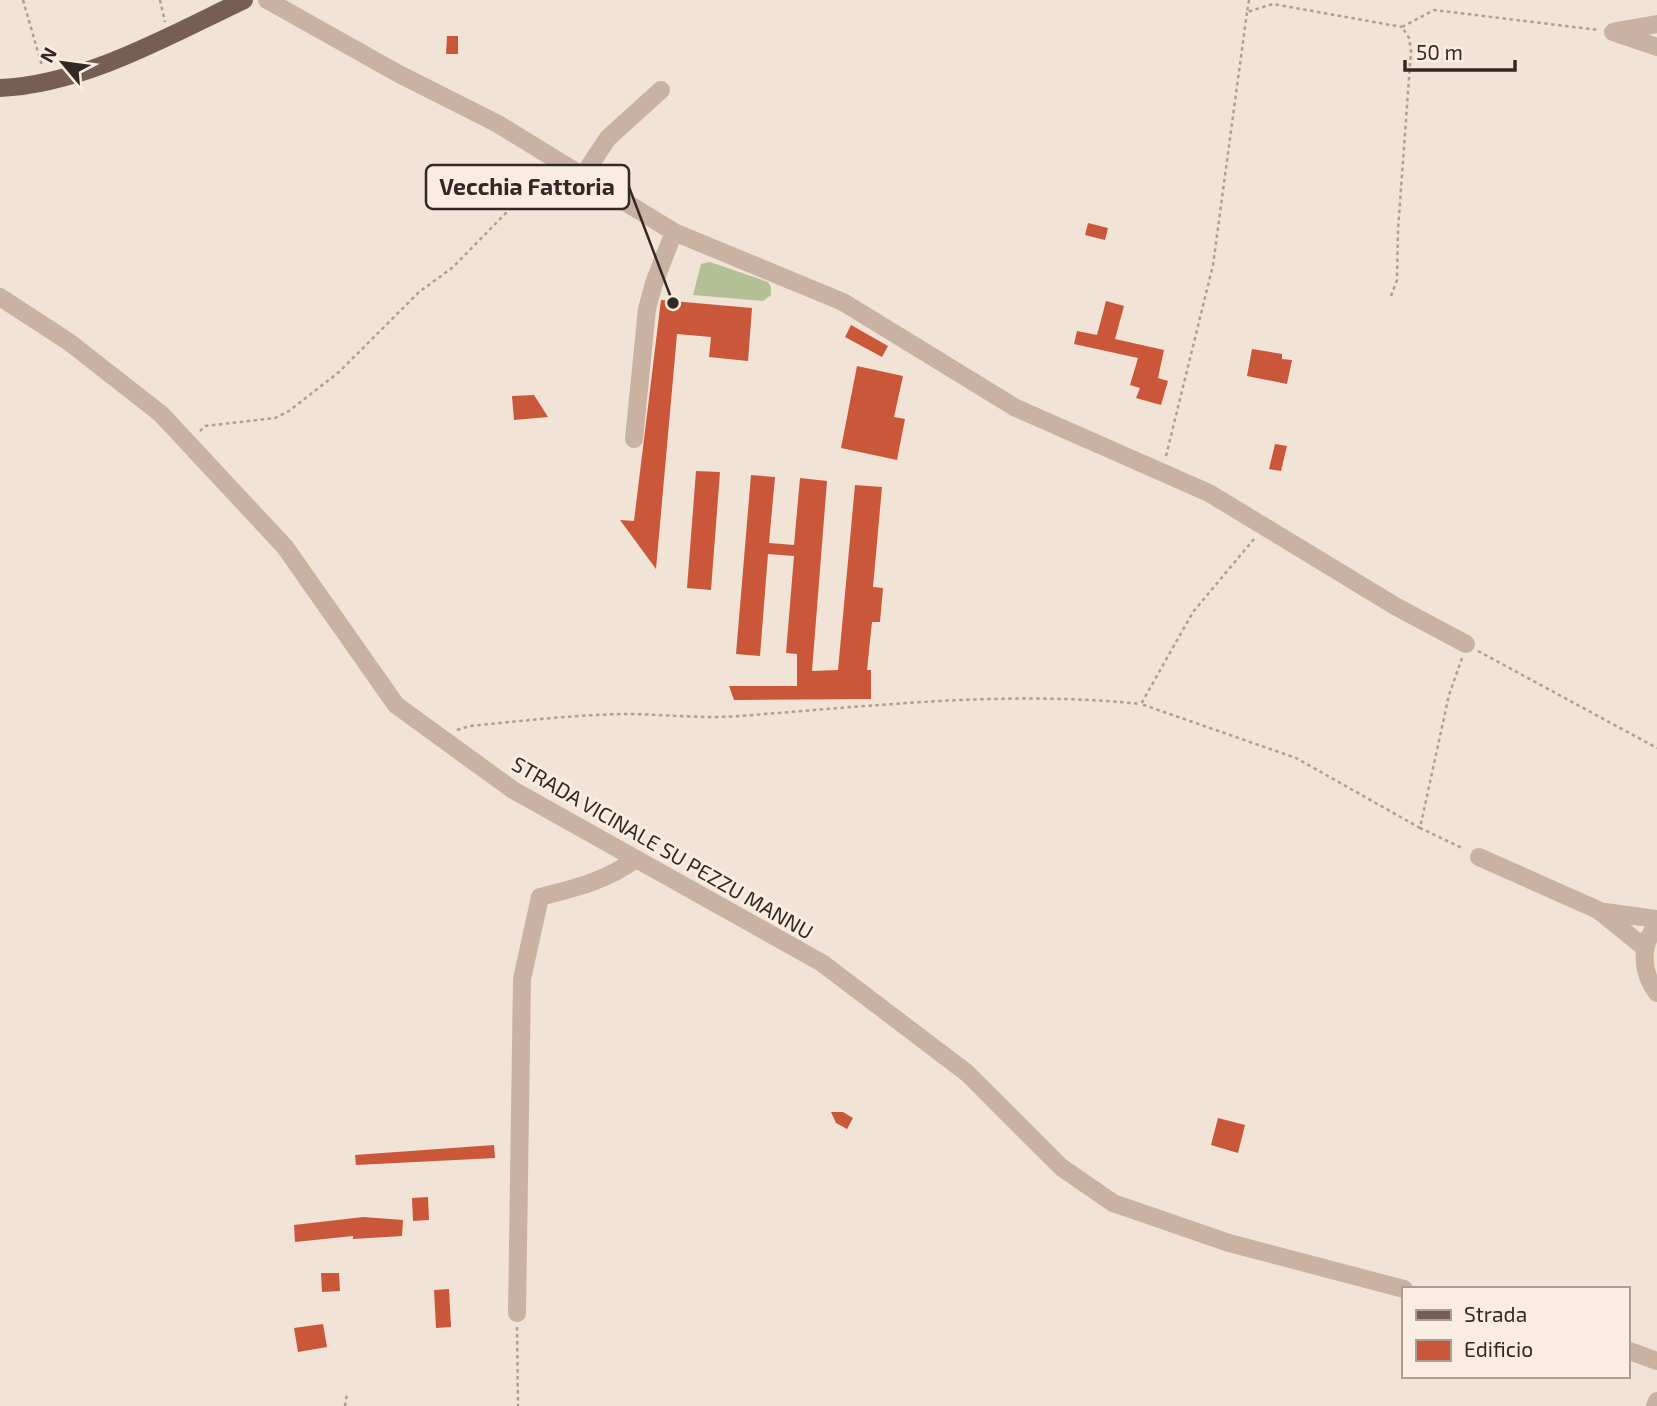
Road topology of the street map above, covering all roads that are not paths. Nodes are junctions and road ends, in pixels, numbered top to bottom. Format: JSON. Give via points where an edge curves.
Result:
{"nodes":[{"id":1,"x":244,"y":0,"type":"edge"},
{"id":2,"x":267,"y":0,"type":"edge"},
{"id":3,"x":1657,"y":24,"type":"edge"},
{"id":4,"x":1657,"y":47,"type":"edge"},
{"id":5,"x":0,"y":88,"type":"edge"},
{"id":6,"x":661,"y":90,"type":"dead end"},
{"id":7,"x":584,"y":174,"type":"junction"},
{"id":8,"x":674,"y":232,"type":"junction"},
{"id":9,"x":0,"y":297,"type":"edge"},
{"id":10,"x":634,"y":439,"type":"dead end"},
{"id":11,"x":1466,"y":644,"type":"road end"},
{"id":12,"x":1479,"y":857,"type":"road end"},
{"id":13,"x":636,"y":859,"type":"junction"},
{"id":14,"x":1598,"y":910,"type":"junction"},
{"id":15,"x":1657,"y":919,"type":"edge"},
{"id":16,"x":1657,"y":925,"type":"edge"},
{"id":17,"x":1645,"y":948,"type":"junction"},
{"id":18,"x":1657,"y":993,"type":"edge"},
{"id":19,"x":1402,"y":1288,"type":"edge"},
{"id":20,"x":517,"y":1313,"type":"road end"},
{"id":21,"x":1629,"y":1351,"type":"edge"},
{"id":22,"x":1657,"y":1361,"type":"edge"},
{"id":23,"x":1657,"y":1401,"type":"edge"},
{"id":24,"x":1656,"y":1406,"type":"edge"}],
"edges":[{"from":1,"to":5,"type":"main road","via":[[76,74]]},
{"from":2,"to":7,"type":"street"},
{"from":3,"to":4,"type":"street","via":[[1613,32]]},
{"from":6,"to":7,"type":"street","via":[[608,138]]},
{"from":7,"to":8,"type":"street"},
{"from":8,"to":10,"type":"street","via":[[647,309]]},
{"from":8,"to":11,"type":"street","via":[[843,302],[1016,408],[1163,470],[1265,524],[1395,606]]},
{"from":9,"to":13,"type":"street","name":"STRADA VICINALE SU PEZZU MANNU","via":[[69,342],[161,414],[285,547],[396,705],[513,790]]},
{"from":12,"to":14,"type":"street"},
{"from":13,"to":19,"type":"street","name":"STRADA VICINALE SU PEZZU MANNU","via":[[822,963],[874,1000],[967,1073],[1061,1167],[1113,1203],[1228,1243]]},
{"from":13,"to":20,"type":"street","via":[[595,883],[540,897],[531,928],[522,979]]},
{"from":14,"to":15,"type":"street"},
{"from":14,"to":17,"type":"street"},
{"from":16,"to":17,"type":"street"},
{"from":17,"to":18,"type":"street","via":[[1645,970]]},
{"from":21,"to":22,"type":"street"},
{"from":23,"to":24,"type":"street"}]}
